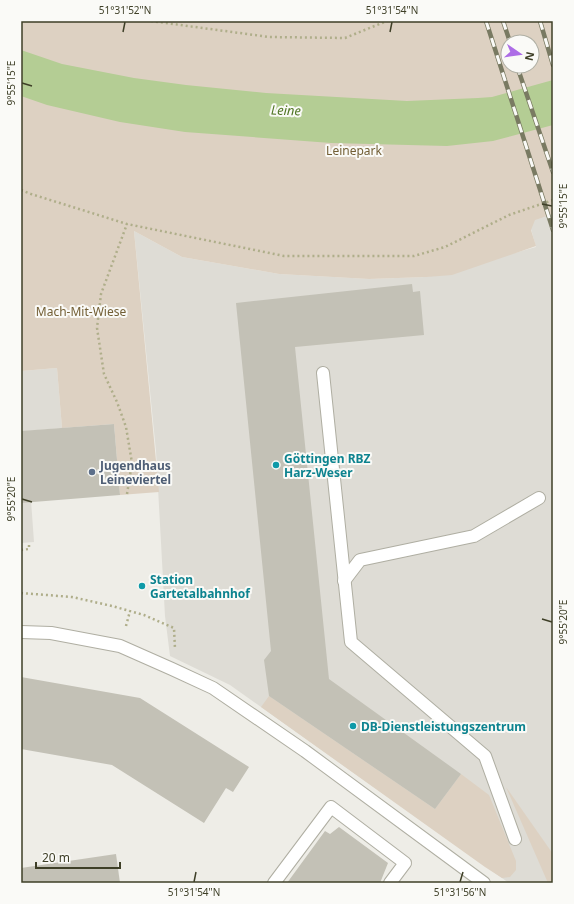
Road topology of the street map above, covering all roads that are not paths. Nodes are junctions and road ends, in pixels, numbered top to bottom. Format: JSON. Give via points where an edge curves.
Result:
{"nodes":[{"id":1,"x":323,"y":374,"type":"dead end"},
{"id":2,"x":539,"y":498,"type":"dead end"},
{"id":3,"x":344,"y":581,"type":"junction"},
{"id":4,"x":21,"y":632,"type":"edge"},
{"id":5,"x":515,"y":839,"type":"dead end"},
{"id":6,"x":274,"y":883,"type":"edge"},
{"id":7,"x":390,"y":883,"type":"edge"},
{"id":8,"x":484,"y":883,"type":"edge"}],
"edges":[{"from":1,"to":3,"type":"street"},
{"from":2,"to":3,"type":"street","via":[[474,536],[360,560]]},
{"from":3,"to":5,"type":"street","via":[[351,642],[485,756]]},
{"from":4,"to":8,"type":"street","via":[[51,633],[120,646],[213,688]]},
{"from":6,"to":7,"type":"street","via":[[331,807],[405,863]]}]}
